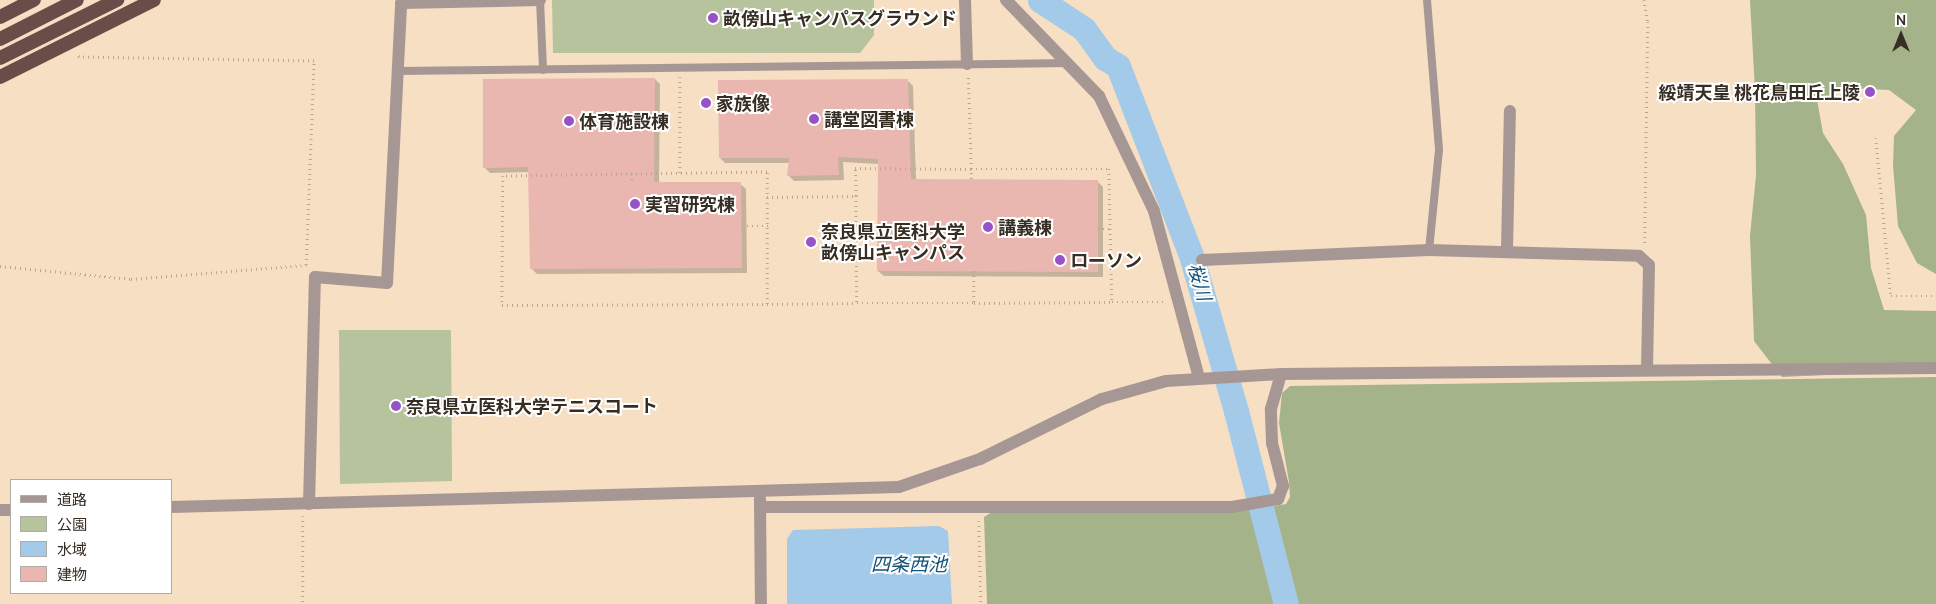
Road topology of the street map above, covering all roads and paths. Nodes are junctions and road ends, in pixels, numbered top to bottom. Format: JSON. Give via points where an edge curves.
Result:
{"nodes":[{"id":1,"x":34,"y":0,"type":"edge"},
{"id":2,"x":77,"y":0,"type":"edge"},
{"id":3,"x":117,"y":0,"type":"edge"},
{"id":4,"x":154,"y":0,"type":"edge"},
{"id":5,"x":540,"y":0,"type":"edge"},
{"id":6,"x":965,"y":0,"type":"edge"},
{"id":7,"x":1006,"y":0,"type":"edge"},
{"id":8,"x":1427,"y":0,"type":"edge"},
{"id":9,"x":1644,"y":0,"type":"edge"},
{"id":10,"x":0,"y":17,"type":"edge"},
{"id":11,"x":0,"y":39,"type":"edge"},
{"id":12,"x":68,"y":45,"type":"junction"},
{"id":13,"x":0,"y":58,"type":"edge"},
{"id":14,"x":1070,"y":63,"type":"junction"},
{"id":15,"x":967,"y":64,"type":"junction"},
{"id":16,"x":680,"y":68,"type":"junction"},
{"id":17,"x":543,"y":70,"type":"junction"},
{"id":18,"x":397,"y":72,"type":"junction"},
{"id":19,"x":0,"y":77,"type":"edge"},
{"id":20,"x":1510,"y":111,"type":"dead end"},
{"id":21,"x":1876,"y":138,"type":"dead end"},
{"id":22,"x":971,"y":169,"type":"junction"},
{"id":23,"x":632,"y":174,"type":"junction"},
{"id":24,"x":680,"y":174,"type":"junction"},
{"id":25,"x":971,"y":179,"type":"dead end"},
{"id":26,"x":632,"y":182,"type":"dead end"},
{"id":27,"x":856,"y":196,"type":"junction"},
{"id":28,"x":767,"y":197,"type":"junction"},
{"id":29,"x":877,"y":225,"type":"dead end"},
{"id":30,"x":742,"y":226,"type":"dead end"},
{"id":31,"x":768,"y":226,"type":"junction"},
{"id":32,"x":856,"y":226,"type":"junction"},
{"id":33,"x":1098,"y":229,"type":"dead end"},
{"id":34,"x":1111,"y":229,"type":"junction"},
{"id":35,"x":1429,"y":250,"type":"junction"},
{"id":36,"x":1507,"y":250,"type":"junction"},
{"id":37,"x":1202,"y":260,"type":"dead end"},
{"id":38,"x":1645,"y":261,"type":"junction"},
{"id":39,"x":0,"y":266,"type":"edge"},
{"id":40,"x":974,"y":271,"type":"dead end"},
{"id":41,"x":1936,"y":296,"type":"edge"},
{"id":42,"x":1112,"y":302,"type":"junction"},
{"id":43,"x":1180,"y":302,"type":"junction"},
{"id":44,"x":857,"y":303,"type":"junction"},
{"id":45,"x":974,"y":303,"type":"junction"},
{"id":46,"x":767,"y":304,"type":"junction"},
{"id":47,"x":1936,"y":368,"type":"edge"},
{"id":48,"x":1647,"y":370,"type":"junction"},
{"id":49,"x":1280,"y":374,"type":"junction"},
{"id":50,"x":1199,"y":378,"type":"junction"},
{"id":51,"x":760,"y":491,"type":"junction"},
{"id":52,"x":306,"y":504,"type":"junction"},
{"id":53,"x":979,"y":506,"type":"junction"},
{"id":54,"x":172,"y":507,"type":"edge"},
{"id":55,"x":760,"y":507,"type":"junction"},
{"id":56,"x":303,"y":604,"type":"edge"},
{"id":57,"x":761,"y":604,"type":"edge"},
{"id":58,"x":981,"y":604,"type":"edge"}],
"edges":[{"from":1,"to":10,"type":"highway"},
{"from":2,"to":11,"type":"highway"},
{"from":3,"to":13,"type":"highway"},
{"from":4,"to":12,"type":"highway"},
{"from":5,"to":17,"type":"lane"},
{"from":5,"to":18,"type":"street","via":[[401,3]]},
{"from":6,"to":15,"type":"street"},
{"from":7,"to":14,"type":"street"},
{"from":8,"to":35,"type":"lane","via":[[1439,150]]},
{"from":9,"to":38,"type":"path","via":[[1648,22]]},
{"from":12,"to":19,"type":"highway"},
{"from":12,"to":39,"type":"path","via":[[79,57],[314,61],[306,265],[131,279]]},
{"from":14,"to":15,"type":"lane"},
{"from":14,"to":43,"type":"street","via":[[1099,96],[1154,211]]},
{"from":15,"to":16,"type":"lane"},
{"from":15,"to":22,"type":"path"},
{"from":16,"to":17,"type":"lane"},
{"from":16,"to":24,"type":"path"},
{"from":17,"to":18,"type":"lane"},
{"from":18,"to":52,"type":"street","via":[[387,283],[315,277]]},
{"from":20,"to":36,"type":"street"},
{"from":21,"to":41,"type":"path","via":[[1891,296]]},
{"from":22,"to":25,"type":"path"},
{"from":22,"to":27,"type":"path","via":[[855,168]]},
{"from":22,"to":34,"type":"path","via":[[1110,170]]},
{"from":23,"to":24,"type":"path"},
{"from":23,"to":26,"type":"path"},
{"from":23,"to":46,"type":"path","via":[[503,176],[502,305]]},
{"from":24,"to":28,"type":"path","via":[[767,172]]},
{"from":27,"to":28,"type":"path"},
{"from":27,"to":32,"type":"path"},
{"from":28,"to":31,"type":"path"},
{"from":29,"to":32,"type":"path"},
{"from":30,"to":31,"type":"path"},
{"from":31,"to":46,"type":"path"},
{"from":32,"to":44,"type":"path"},
{"from":33,"to":34,"type":"path"},
{"from":34,"to":42,"type":"path"},
{"from":35,"to":36,"type":"street"},
{"from":35,"to":37,"type":"street"},
{"from":36,"to":38,"type":"street","via":[[1639,256]]},
{"from":38,"to":48,"type":"street","via":[[1649,265]]},
{"from":40,"to":45,"type":"path"},
{"from":42,"to":43,"type":"path"},
{"from":42,"to":45,"type":"path"},
{"from":43,"to":50,"type":"street"},
{"from":44,"to":45,"type":"path"},
{"from":44,"to":46,"type":"path"},
{"from":47,"to":48,"type":"street"},
{"from":48,"to":49,"type":"street"},
{"from":49,"to":50,"type":"street"},
{"from":49,"to":53,"type":"street","via":[[1271,409],[1272,443],[1283,486],[1278,499],[1232,507]]},
{"from":50,"to":51,"type":"street","via":[[1166,381],[1102,399],[980,459],[899,487]]},
{"from":51,"to":52,"type":"street"},
{"from":51,"to":55,"type":"street"},
{"from":52,"to":54,"type":"street"},
{"from":52,"to":56,"type":"path"},
{"from":53,"to":55,"type":"street"},
{"from":53,"to":58,"type":"path"},
{"from":55,"to":57,"type":"street"}]}
